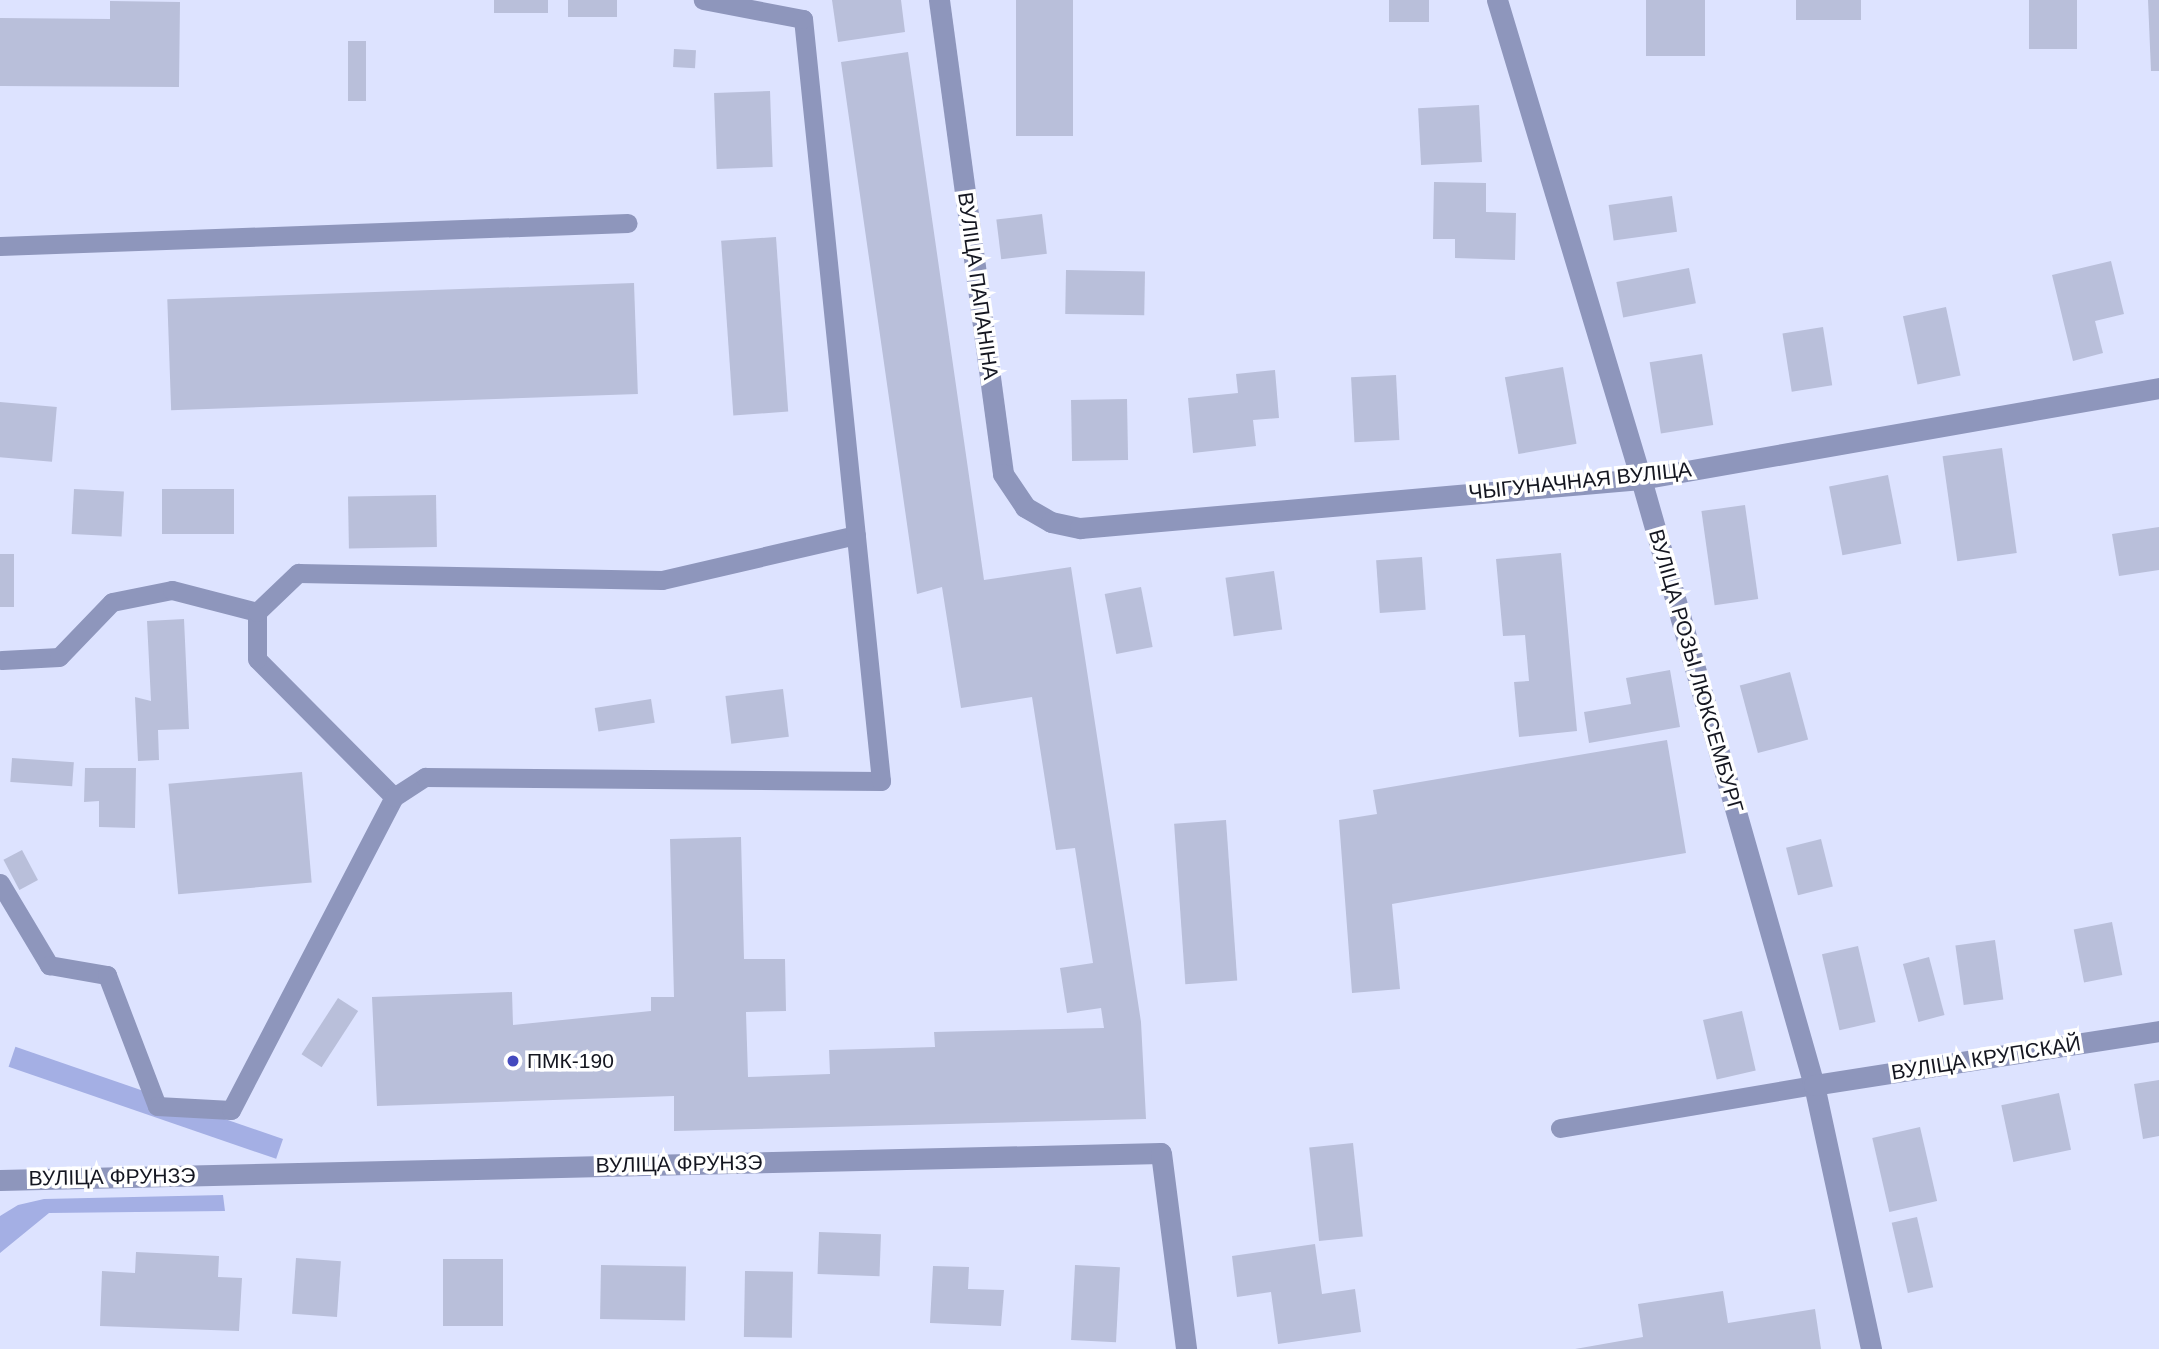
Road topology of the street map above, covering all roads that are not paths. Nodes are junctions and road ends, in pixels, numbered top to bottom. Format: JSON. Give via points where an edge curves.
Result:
{"nodes":[{"id":1,"x":703,"y":0,"type":"edge"},
{"id":2,"x":939,"y":0,"type":"edge"},
{"id":3,"x":1497,"y":0,"type":"edge"},
{"id":4,"x":628,"y":223,"type":"dead end"},
{"id":5,"x":0,"y":246,"type":"edge"},
{"id":6,"x":2159,"y":388,"type":"edge"},
{"id":7,"x":1641,"y":479,"type":"junction"},
{"id":8,"x":1080,"y":528,"type":"joint"},
{"id":9,"x":856,"y":535,"type":"junction"},
{"id":10,"x":257,"y":612,"type":"junction"},
{"id":11,"x":1,"y":663,"type":"edge"},
{"id":12,"x":394,"y":797,"type":"junction"},
{"id":13,"x":0,"y":883,"type":"edge"},
{"id":14,"x":2159,"y":1031,"type":"edge"},
{"id":15,"x":1814,"y":1085,"type":"junction"},
{"id":16,"x":1560,"y":1128,"type":"dead end"},
{"id":17,"x":0,"y":1180,"type":"edge"},
{"id":18,"x":1186,"y":1349,"type":"edge"},
{"id":19,"x":1871,"y":1349,"type":"edge"}],
"edges":[{"from":1,"to":9,"type":"lane","via":[[803,19]]},
{"from":2,"to":8,"type":"street","name":"ВУЛІЦА ПАПАНІНА","via":[[1003,474],[1025,507],[1051,522]]},
{"from":3,"to":7,"type":"street","name":"ВУЛІЦА РОЗЫ ЛЮКСЕМБУРГ"},
{"from":4,"to":5,"type":"lane"},
{"from":6,"to":7,"type":"street","name":"ЧЫГУНАЧНАЯ ВУЛІЦА"},
{"from":7,"to":8,"type":"street","name":"ЧЫГУНАЧНАЯ ВУЛІЦА"},
{"from":7,"to":15,"type":"street","name":"ВУЛІЦА РОЗЫ ЛЮКСЕМБУРГ"},
{"from":9,"to":10,"type":"lane","via":[[662,580],[298,573]]},
{"from":9,"to":12,"type":"lane","via":[[881,781],[425,777]]},
{"from":10,"to":11,"type":"lane","via":[[172,590],[112,602],[59,657]]},
{"from":10,"to":12,"type":"lane","via":[[257,659]]},
{"from":12,"to":13,"type":"lane","via":[[231,1110],[157,1106],[107,975],[49,965]]},
{"from":14,"to":15,"type":"street","name":"ВУЛІЦА КРУПСКАЙ"},
{"from":15,"to":16,"type":"lane"},
{"from":15,"to":19,"type":"street","name":"ВУЛІЦА РОЗЫ ЛЮКСЕМБУРГ"},
{"from":17,"to":18,"type":"street","name":"ВУЛІЦА ФРУНЗЭ","via":[[1161,1153]]}]}
